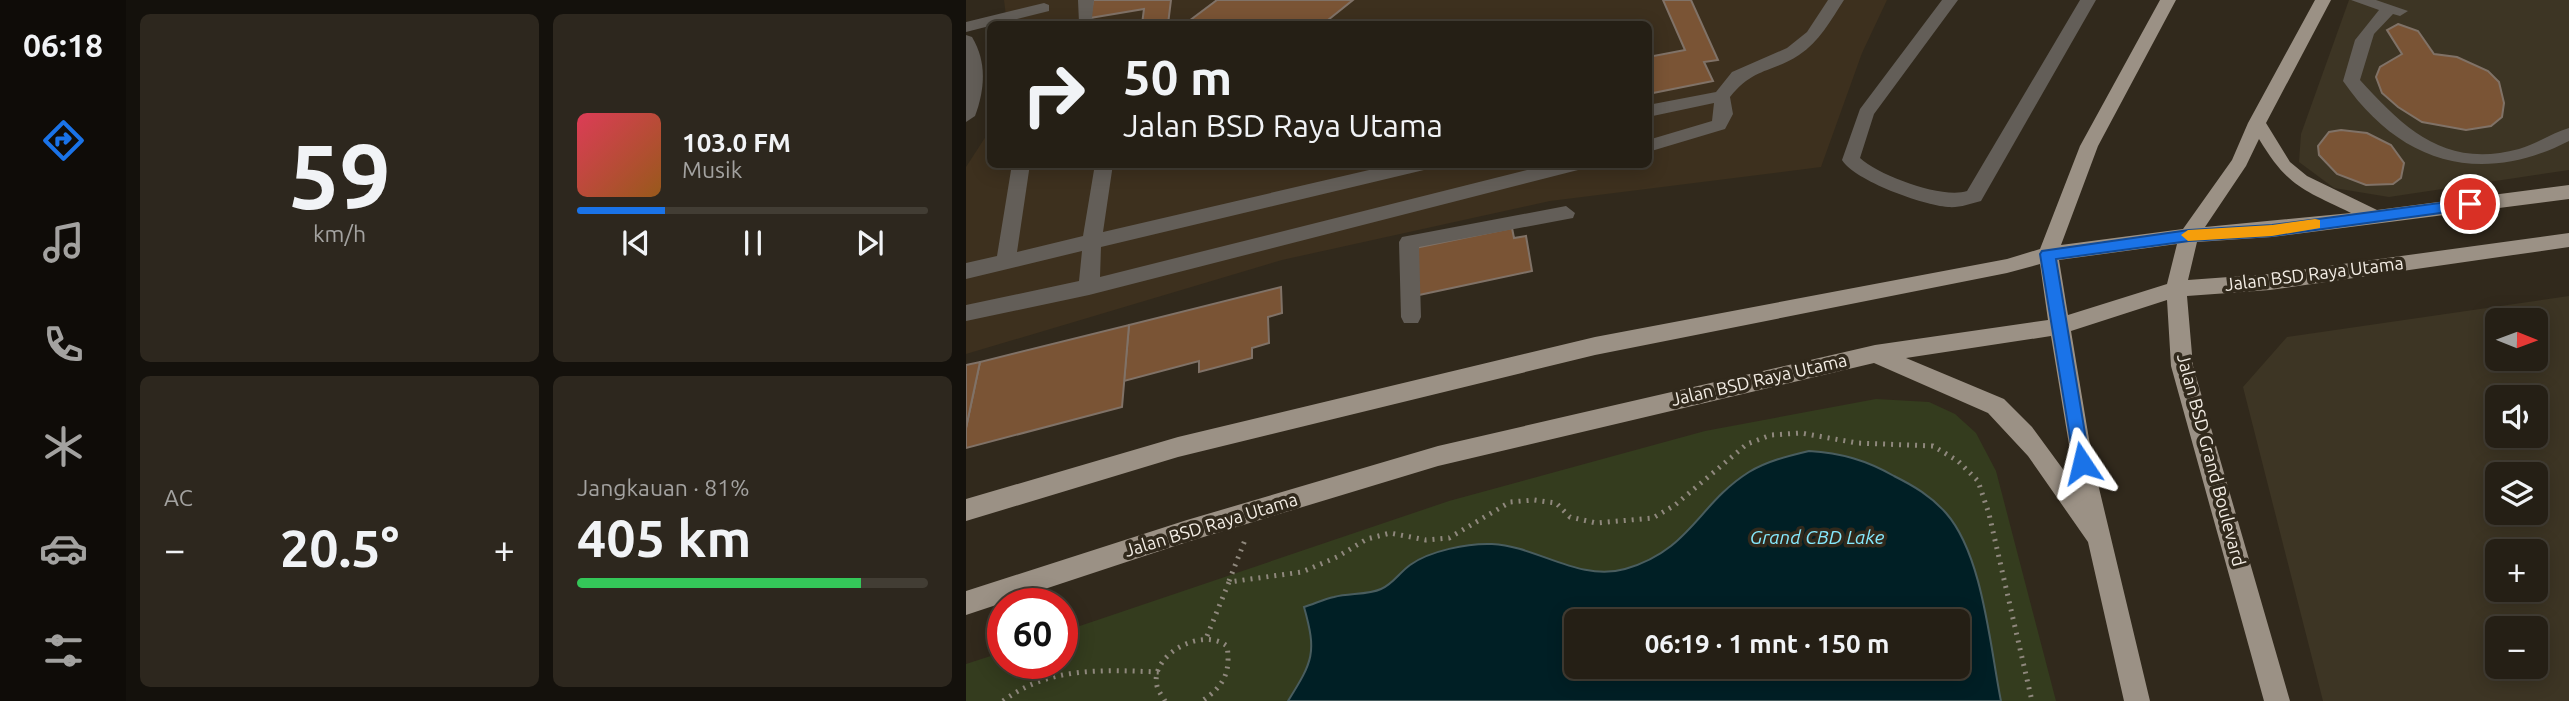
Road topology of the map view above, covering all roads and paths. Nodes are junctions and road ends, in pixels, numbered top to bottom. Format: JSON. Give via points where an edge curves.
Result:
{"nodes":[{"id":1,"x":1086,"y":0,"type":"edge"},
{"id":2,"x":1836,"y":0,"type":"edge"},
{"id":3,"x":1950,"y":0,"type":"edge"},
{"id":4,"x":2088,"y":0,"type":"edge"},
{"id":5,"x":2168,"y":0,"type":"edge"},
{"id":6,"x":2323,"y":0,"type":"edge"},
{"id":7,"x":2359,"y":0,"type":"edge"},
{"id":8,"x":1044,"y":11,"type":"edge"},
{"id":9,"x":995,"y":21,"type":"edge"},
{"id":10,"x":1087,"y":21,"type":"edge"},
{"id":11,"x":987,"y":23,"type":"edge"},
{"id":12,"x":966,"y":27,"type":"edge"},
{"id":13,"x":966,"y":40,"type":"edge"},
{"id":14,"x":1722,"y":96,"type":"junction"},
{"id":15,"x":1652,"y":110,"type":"edge"},
{"id":16,"x":966,"y":116,"type":"edge"},
{"id":17,"x":2257,"y":123,"type":"junction"},
{"id":18,"x":2569,"y":134,"type":"edge"},
{"id":19,"x":1652,"y":145,"type":"edge"},
{"id":20,"x":1020,"y":168,"type":"edge"},
{"id":21,"x":1103,"y":168,"type":"edge"},
{"id":22,"x":1562,"y":168,"type":"edge"},
{"id":23,"x":1372,"y":170,"type":"edge"},
{"id":24,"x":2569,"y":192,"type":"edge"},
{"id":25,"x":1566,"y":213,"type":"dead end"},
{"id":26,"x":2371,"y":215,"type":"junction"},
{"id":27,"x":2189,"y":235,"type":"junction"},
{"id":28,"x":2569,"y":240,"type":"edge"},
{"id":29,"x":1092,"y":242,"type":"junction"},
{"id":30,"x":2048,"y":254,"type":"junction"},
{"id":31,"x":1006,"y":261,"type":"junction"},
{"id":32,"x":966,"y":271,"type":"edge"},
{"id":33,"x":1089,"y":287,"type":"junction"},
{"id":34,"x":2176,"y":289,"type":"junction"},
{"id":35,"x":966,"y":313,"type":"edge"},
{"id":36,"x":1410,"y":317,"type":"dead end"},
{"id":37,"x":2061,"y":326,"type":"junction"},
{"id":38,"x":1875,"y":354,"type":"junction"},
{"id":39,"x":966,"y":510,"type":"edge"},
{"id":40,"x":1256,"y":511,"type":"junction"},
{"id":41,"x":2100,"y":543,"type":"junction"},
{"id":42,"x":1229,"y":582,"type":"junction"},
{"id":43,"x":966,"y":603,"type":"edge"},
{"id":44,"x":1206,"y":636,"type":"junction"},
{"id":45,"x":1160,"y":671,"type":"junction"},
{"id":46,"x":1003,"y":701,"type":"edge"},
{"id":47,"x":1165,"y":701,"type":"edge"},
{"id":48,"x":1202,"y":701,"type":"edge"},
{"id":49,"x":2032,"y":701,"type":"edge"},
{"id":50,"x":2137,"y":701,"type":"edge"},
{"id":51,"x":2277,"y":701,"type":"edge"}],
"edges":[{"from":1,"to":10,"type":"street"},
{"from":2,"to":14,"type":"street","via":[[1813,36],[1793,52],[1738,76]]},
{"from":3,"to":4,"type":"street","via":[[1866,113],[1851,160],[1860,168],[1944,201],[1974,196]]},
{"from":5,"to":30,"type":"main road","via":[[2089,146]]},
{"from":6,"to":17,"type":"main road","name":"Jalan BSD Grand Boulevard"},
{"from":7,"to":18,"type":"street","via":[[2396,9],[2370,25],[2351,81],[2387,121],[2409,136],[2446,157],[2489,161],[2533,150]]},
{"from":8,"to":9,"type":"street"},
{"from":11,"to":12,"type":"street"},
{"from":13,"to":16,"type":"street","via":[[974,52],[976,71]]},
{"from":14,"to":15,"type":"street"},
{"from":14,"to":19,"type":"street","via":[[1724,114],[1719,125]]},
{"from":17,"to":26,"type":"main road","via":[[2284,166],[2301,181]]},
{"from":17,"to":27,"type":"main road","name":"Jalan BSD Grand Boulevard","via":[[2240,162]]},
{"from":20,"to":31,"type":"street"},
{"from":21,"to":29,"type":"street"},
{"from":22,"to":33,"type":"street"},
{"from":23,"to":29,"type":"street"},
{"from":24,"to":26,"type":"main road"},
{"from":25,"to":36,"type":"street","via":[[1409,242]]},
{"from":26,"to":27,"type":"main road","via":[[2272,230]]},
{"from":27,"to":30,"type":"main road"},
{"from":27,"to":34,"type":"main road","name":"Jalan BSD Grand Boulevard"},
{"from":28,"to":34,"type":"main road","name":"Jalan BSD Raya Utama","via":[[2270,282]]},
{"from":29,"to":31,"type":"street"},
{"from":29,"to":33,"type":"street"},
{"from":30,"to":37,"type":"main road"},
{"from":30,"to":39,"type":"main road","via":[[2007,266],[1621,339],[1178,447]]},
{"from":31,"to":32,"type":"street"},
{"from":33,"to":35,"type":"street"},
{"from":34,"to":37,"type":"main road","name":"Jalan BSD Raya Utama"},
{"from":34,"to":51,"type":"main road","name":"Jalan BSD Grand Boulevard","via":[[2182,366]]},
{"from":37,"to":38,"type":"main road","name":"Jalan BSD Raya Utama"},
{"from":37,"to":41,"type":"main road","via":[[2075,425]]},
{"from":38,"to":40,"type":"main road","name":"Jalan BSD Raya Utama","via":[[1437,456]]},
{"from":38,"to":41,"type":"main road","via":[[1996,406],[2011,418]]},
{"from":40,"to":42,"type":"path"},
{"from":40,"to":43,"type":"main road","name":"Jalan BSD Raya Utama"},
{"from":41,"to":50,"type":"main road"},
{"from":42,"to":44,"type":"path"},
{"from":42,"to":49,"type":"path","via":[[1301,572],[1390,533],[1426,540],[1449,538],[1510,502],[1556,503],[1570,517],[1596,523],[1653,518],[1747,444],[1771,435],[1801,433],[1857,443],[1933,446],[1958,461],[1978,481]]},
{"from":44,"to":45,"type":"path","via":[[1179,646]]},
{"from":44,"to":48,"type":"path","via":[[1227,645],[1231,657],[1222,684]]},
{"from":45,"to":46,"type":"path","via":[[1082,669],[1014,691]]},
{"from":45,"to":47,"type":"path","via":[[1157,685]]}]}
